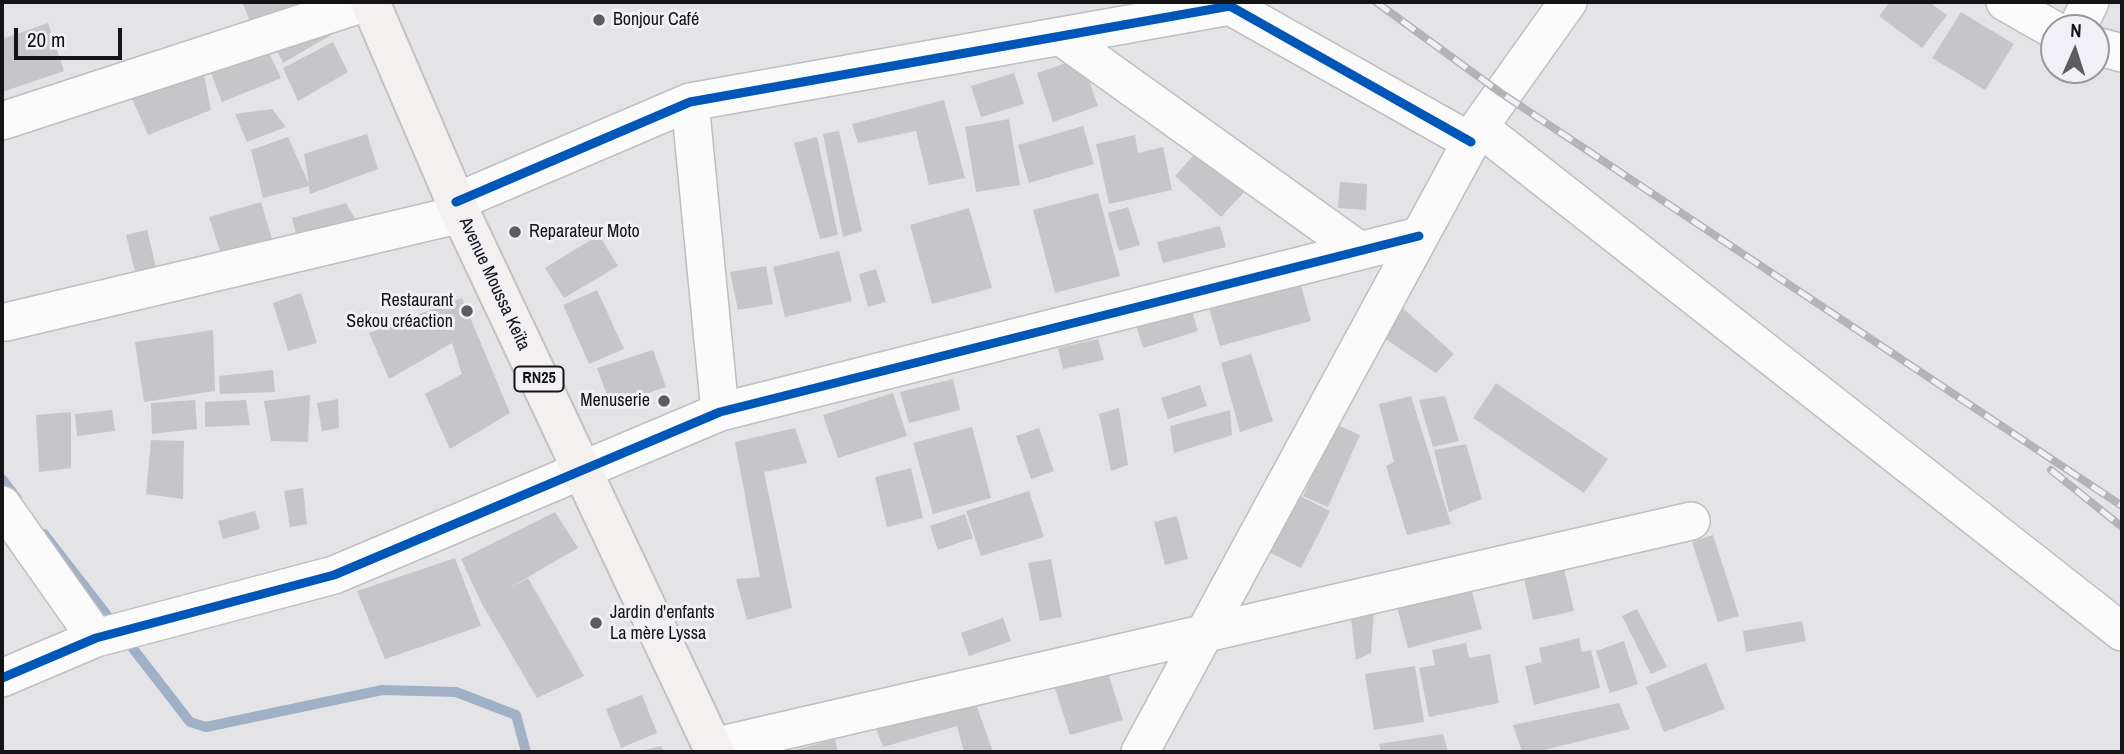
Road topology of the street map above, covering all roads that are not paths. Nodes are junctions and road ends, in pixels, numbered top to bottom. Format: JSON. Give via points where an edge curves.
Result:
{"nodes":[{"id":1,"x":368,"y":2,"type":"edge"},
{"id":2,"x":1568,"y":2,"type":"edge"},
{"id":3,"x":2005,"y":2,"type":"edge"},
{"id":4,"x":2040,"y":22,"type":"edge"},
{"id":5,"x":1060,"y":36,"type":"junction"},
{"id":6,"x":690,"y":102,"type":"junction"},
{"id":7,"x":2,"y":121,"type":"edge"},
{"id":8,"x":1475,"y":134,"type":"junction"},
{"id":9,"x":459,"y":208,"type":"junction"},
{"id":10,"x":1419,"y":236,"type":"junction"},
{"id":11,"x":1360,"y":251,"type":"junction"},
{"id":12,"x":6,"y":321,"type":"dead end"},
{"id":13,"x":720,"y":412,"type":"junction"},
{"id":14,"x":582,"y":468,"type":"junction"},
{"id":15,"x":2,"y":505,"type":"edge"},
{"id":16,"x":1691,"y":521,"type":"dead end"},
{"id":17,"x":1205,"y":632,"type":"junction"},
{"id":18,"x":2122,"y":632,"type":"edge"},
{"id":19,"x":96,"y":638,"type":"junction"},
{"id":20,"x":2,"y":678,"type":"edge"},
{"id":21,"x":714,"y":750,"type":"edge"},
{"id":22,"x":1140,"y":752,"type":"edge"}],
"edges":[{"from":1,"to":7,"type":"street"},
{"from":1,"to":9,"type":"main road","name":"Avenue Moussa Keïta","number":"RN25"},
{"from":2,"to":8,"type":"street"},
{"from":3,"to":4,"type":"street"},
{"from":5,"to":6,"type":"street"},
{"from":5,"to":8,"type":"street","via":[[1230,6]]},
{"from":5,"to":11,"type":"street"},
{"from":6,"to":9,"type":"street"},
{"from":6,"to":13,"type":"street"},
{"from":8,"to":10,"type":"street"},
{"from":8,"to":18,"type":"street"},
{"from":9,"to":12,"type":"street"},
{"from":9,"to":14,"type":"main road","name":"Avenue Moussa Keïta","number":"RN25"},
{"from":10,"to":11,"type":"street"},
{"from":10,"to":17,"type":"street"},
{"from":11,"to":13,"type":"street"},
{"from":13,"to":14,"type":"street"},
{"from":14,"to":19,"type":"street","via":[[334,576]]},
{"from":14,"to":21,"type":"main road","name":"Avenue Moussa Keïta","number":"RN25"},
{"from":15,"to":19,"type":"street"},
{"from":16,"to":17,"type":"street"},
{"from":17,"to":21,"type":"street"},
{"from":17,"to":22,"type":"street"},
{"from":19,"to":20,"type":"street"}]}
